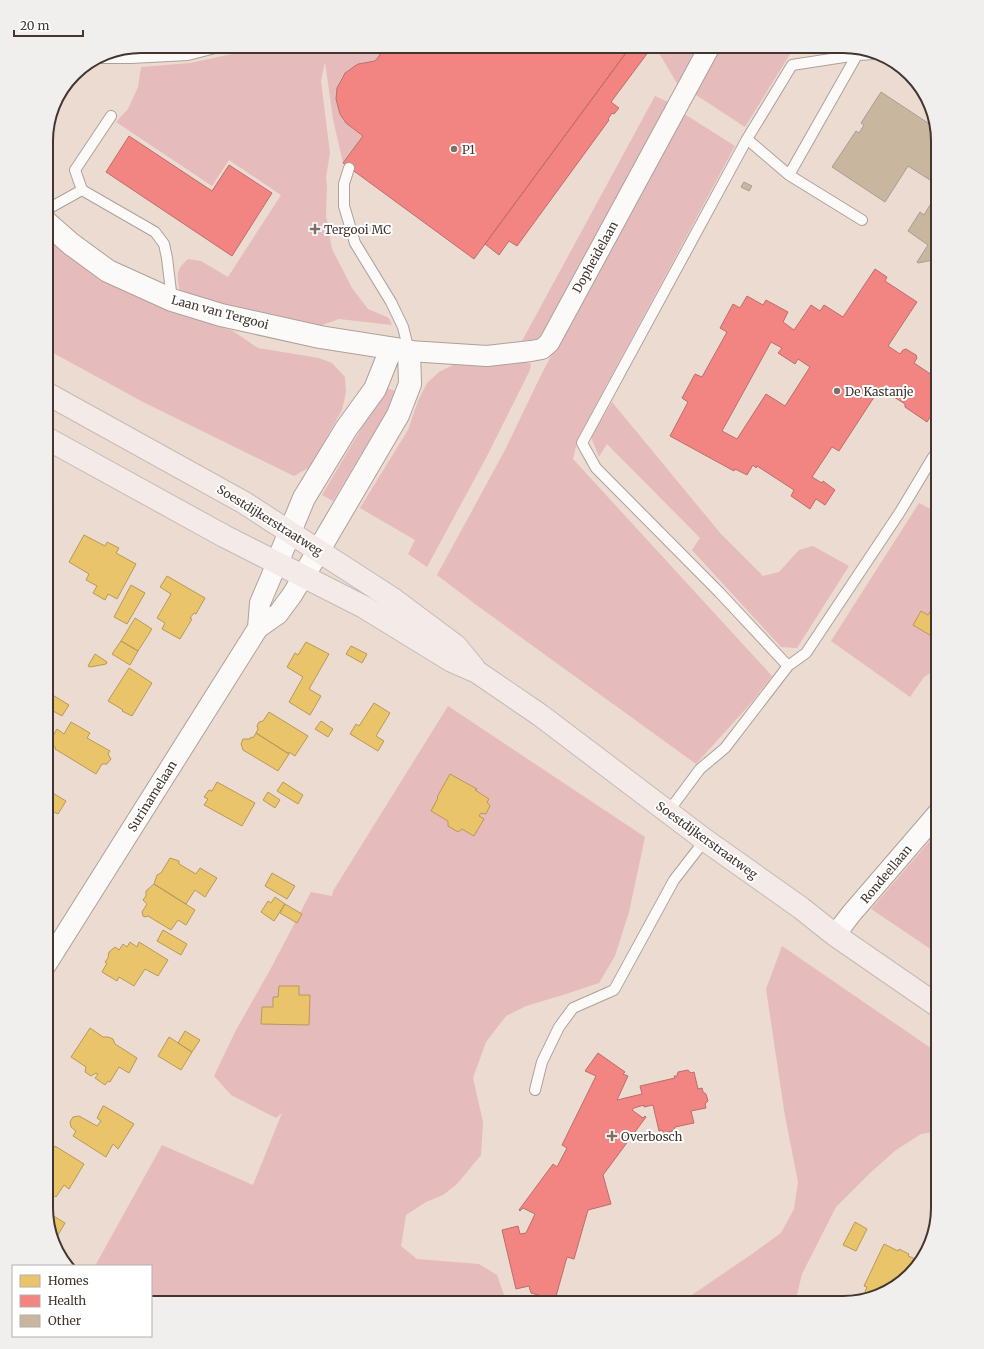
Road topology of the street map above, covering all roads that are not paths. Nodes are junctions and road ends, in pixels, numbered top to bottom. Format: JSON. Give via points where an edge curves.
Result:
{"nodes":[{"id":1,"x":196,"y":53,"type":"edge"},
{"id":2,"x":706,"y":53,"type":"edge"},
{"id":3,"x":857,"y":55,"type":"joint"},
{"id":4,"x":113,"y":58,"type":"edge"},
{"id":5,"x":111,"y":116,"type":"dead end"},
{"id":6,"x":747,"y":139,"type":"junction"},
{"id":7,"x":349,"y":168,"type":"dead end"},
{"id":8,"x":789,"y":175,"type":"junction"},
{"id":9,"x":82,"y":190,"type":"junction"},
{"id":10,"x":53,"y":206,"type":"edge"},
{"id":11,"x":862,"y":220,"type":"dead end"},
{"id":12,"x":53,"y":228,"type":"edge"},
{"id":13,"x":172,"y":300,"type":"junction"},
{"id":14,"x":400,"y":350,"type":"junction"},
{"id":15,"x":53,"y":397,"type":"edge"},
{"id":16,"x":53,"y":442,"type":"edge"},
{"id":17,"x":931,"y":460,"type":"edge"},
{"id":18,"x":290,"y":532,"type":"junction"},
{"id":19,"x":318,"y":550,"type":"junction"},
{"id":20,"x":276,"y":564,"type":"junction"},
{"id":21,"x":303,"y":576,"type":"junction"},
{"id":22,"x":258,"y":628,"type":"junction"},
{"id":23,"x":788,"y":666,"type":"junction"},
{"id":24,"x":477,"y":672,"type":"junction"},
{"id":25,"x":668,"y":812,"type":"junction"},
{"id":26,"x":931,"y":821,"type":"edge"},
{"id":27,"x":705,"y":840,"type":"junction"},
{"id":28,"x":835,"y":935,"type":"junction"},
{"id":29,"x":53,"y":954,"type":"edge"},
{"id":30,"x":931,"y":1001,"type":"edge"},
{"id":31,"x":535,"y":1090,"type":"dead end"}],
"edges":[{"from":1,"to":4,"type":"lane"},
{"from":2,"to":14,"type":"street","name":"Dopheidelaan","via":[[549,343],[542,349],[487,356]]},
{"from":3,"to":6,"type":"lane","via":[[792,65]]},
{"from":3,"to":8,"type":"lane"},
{"from":5,"to":9,"type":"lane","via":[[75,170]]},
{"from":6,"to":8,"type":"lane"},
{"from":6,"to":23,"type":"lane","via":[[582,443],[596,468]]},
{"from":7,"to":14,"type":"lane","via":[[344,184],[344,206],[355,243],[391,302],[402,327]]},
{"from":8,"to":11,"type":"lane"},
{"from":9,"to":10,"type":"lane"},
{"from":9,"to":13,"type":"lane","via":[[156,232],[164,244]]},
{"from":12,"to":13,"type":"street","name":"Laan van Tergooi","via":[[108,271]]},
{"from":13,"to":14,"type":"street","name":"Laan van Tergooi","via":[[236,319],[320,337]]},
{"from":14,"to":18,"type":"street","via":[[346,429],[308,491]]},
{"from":14,"to":19,"type":"street","via":[[410,384],[398,416]]},
{"from":15,"to":18,"type":"main road","name":"Soestdijkerstraatweg","via":[[215,486]]},
{"from":16,"to":20,"type":"main road","name":"Soestdijkerstraatweg"},
{"from":17,"to":23,"type":"lane","via":[[900,512],[806,653]]},
{"from":18,"to":19,"type":"main road","name":"Soestdijkerstraatweg"},
{"from":18,"to":20,"type":"street"},
{"from":19,"to":21,"type":"street"},
{"from":19,"to":24,"type":"main road","name":"Soestdijkerstraatweg","via":[[393,599],[456,646]]},
{"from":20,"to":21,"type":"main road","name":"Soestdijkerstraatweg"},
{"from":20,"to":22,"type":"street","name":"Surinamelaan","via":[[260,603]]},
{"from":21,"to":22,"type":"street","name":"Surinamelaan","via":[[278,614]]},
{"from":21,"to":24,"type":"main road","name":"Soestdijkerstraatweg","via":[[364,607],[452,661]]},
{"from":22,"to":29,"type":"street","name":"Surinamelaan"},
{"from":23,"to":25,"type":"lane","via":[[724,748],[700,769]]},
{"from":24,"to":25,"type":"main road","name":"Soestdijkerstraatweg","via":[[540,715]]},
{"from":25,"to":27,"type":"main road","name":"Soestdijkerstraatweg"},
{"from":26,"to":28,"type":"street","name":"Rondeellaan"},
{"from":27,"to":28,"type":"main road","name":"Soestdijkerstraatweg"},
{"from":27,"to":31,"type":"lane","via":[[674,880],[614,990],[573,1008],[559,1027],[542,1062]]},
{"from":28,"to":30,"type":"main road","name":"Soestdijkerstraatweg"}]}
